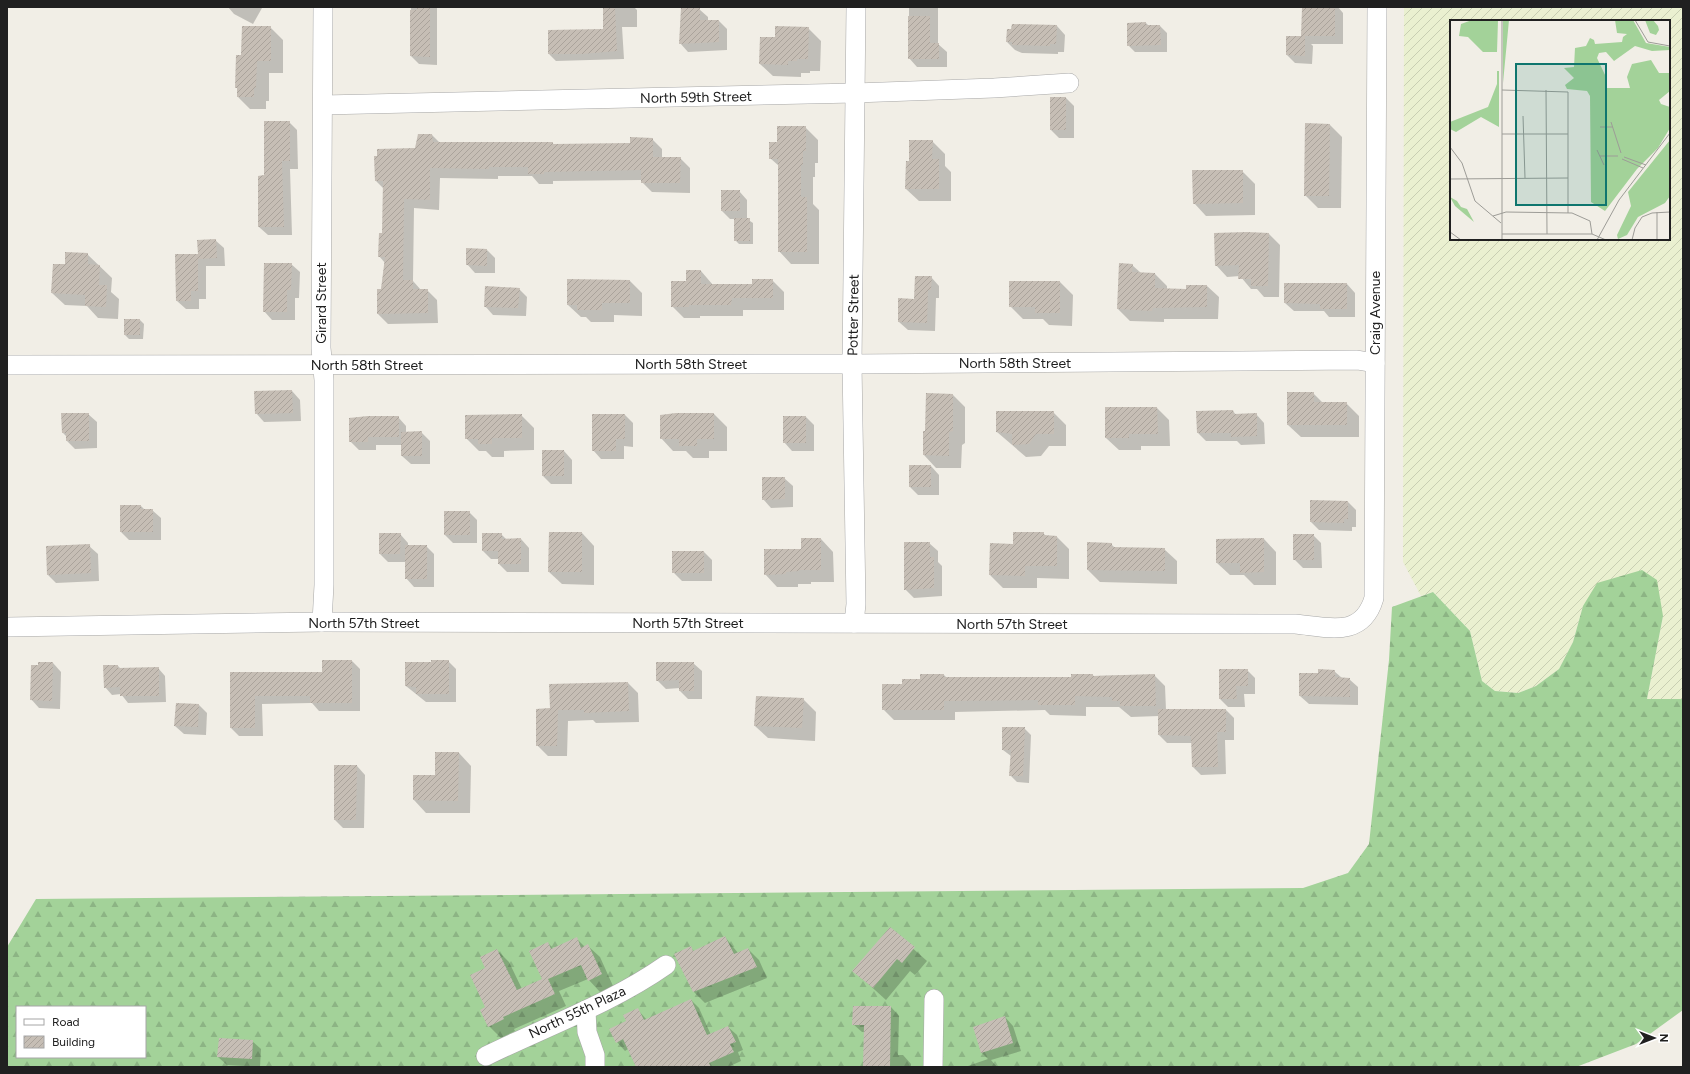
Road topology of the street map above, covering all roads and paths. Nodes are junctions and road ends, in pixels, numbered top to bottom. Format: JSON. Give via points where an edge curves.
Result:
{"nodes":[{"id":1,"x":323,"y":7,"type":"edge"},
{"id":2,"x":856,"y":7,"type":"edge"},
{"id":3,"x":1377,"y":7,"type":"edge"},
{"id":4,"x":1069,"y":83,"type":"dead end"},
{"id":5,"x":855,"y":93,"type":"junction"},
{"id":6,"x":323,"y":105,"type":"junction"},
{"id":7,"x":1375,"y":363,"type":"junction"},
{"id":8,"x":852,"y":364,"type":"junction"},
{"id":9,"x":7,"y":365,"type":"edge"},
{"id":10,"x":323,"y":365,"type":"junction"},
{"id":11,"x":1366,"y":617,"type":"joint"},
{"id":12,"x":322,"y":622,"type":"junction"},
{"id":13,"x":854,"y":623,"type":"junction"},
{"id":14,"x":7,"y":627,"type":"edge"},
{"id":15,"x":666,"y":965,"type":"dead end"},
{"id":16,"x":934,"y":999,"type":"dead end"},
{"id":17,"x":586,"y":1010,"type":"junction"},
{"id":18,"x":486,"y":1056,"type":"dead end"},
{"id":19,"x":595,"y":1067,"type":"edge"},
{"id":20,"x":933,"y":1067,"type":"edge"}],
"edges":[{"from":1,"to":6,"type":"street","name":"Girard Street"},
{"from":2,"to":5,"type":"street","name":"Potter Street"},
{"from":3,"to":7,"type":"street","name":"Craig Avenue"},
{"from":4,"to":5,"type":"street","name":"North 59th Street"},
{"from":5,"to":6,"type":"street","name":"North 59th Street"},
{"from":5,"to":8,"type":"street","name":"Potter Street"},
{"from":6,"to":10,"type":"street","name":"Girard Street"},
{"from":7,"to":8,"type":"street","name":"North 58th Street","via":[[1357,360]]},
{"from":7,"to":11,"type":"street","name":"Craig Avenue","via":[[1374,598]]},
{"from":8,"to":10,"type":"street","name":"North 58th Street"},
{"from":8,"to":13,"type":"street","name":"Potter Street","via":[[856,604]]},
{"from":9,"to":10,"type":"street","name":"North 58th Street"},
{"from":10,"to":12,"type":"street","name":"Girard Street"},
{"from":11,"to":13,"type":"street","name":"North 57th Street","via":[[1345,628],[1295,624]]},
{"from":12,"to":13,"type":"street","name":"North 57th Street"},
{"from":12,"to":14,"type":"street","name":"North 57th Street"},
{"from":15,"to":17,"type":"street","name":"North 55th Plaza"},
{"from":16,"to":20,"type":"street"},
{"from":17,"to":18,"type":"street","name":"North 55th Plaza"},
{"from":17,"to":19,"type":"street","via":[[587,1032],[595,1055]]}]}
